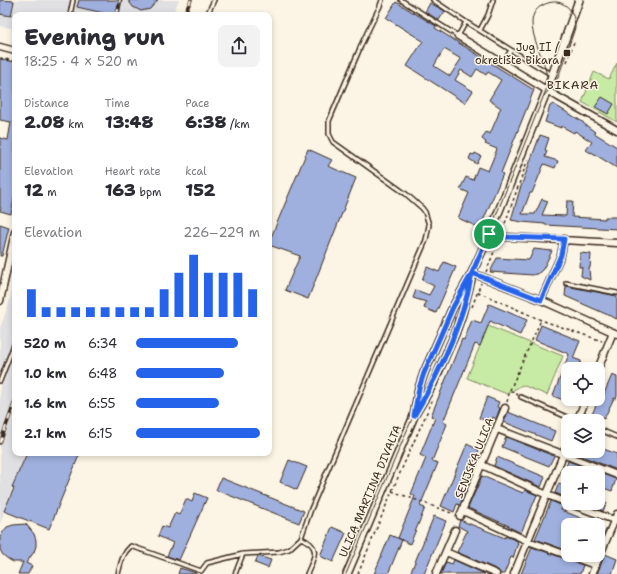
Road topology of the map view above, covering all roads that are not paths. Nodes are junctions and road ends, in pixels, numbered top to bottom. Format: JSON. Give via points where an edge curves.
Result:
{"nodes":[{"id":1,"x":73,"y":0,"type":"edge"},
{"id":2,"x":214,"y":0,"type":"edge"},
{"id":3,"x":382,"y":0,"type":"edge"},
{"id":4,"x":401,"y":0,"type":"edge"},
{"id":5,"x":434,"y":0,"type":"edge"},
{"id":6,"x":493,"y":0,"type":"edge"},
{"id":7,"x":579,"y":0,"type":"edge"},
{"id":8,"x":71,"y":12,"type":"edge"},
{"id":9,"x":208,"y":12,"type":"edge"},
{"id":10,"x":466,"y":22,"type":"junction"},
{"id":11,"x":480,"y":30,"type":"junction"},
{"id":12,"x":458,"y":36,"type":"junction"},
{"id":13,"x":0,"y":47,"type":"edge"},
{"id":14,"x":12,"y":50,"type":"edge"},
{"id":15,"x":511,"y":50,"type":"junction"},
{"id":16,"x":503,"y":63,"type":"junction"},
{"id":17,"x":552,"y":74,"type":"junction"},
{"id":18,"x":547,"y":90,"type":"junction"},
{"id":19,"x":617,"y":130,"type":"edge"},
{"id":20,"x":489,"y":234,"type":"junction"},
{"id":21,"x":564,"y":239,"type":"junction"},
{"id":22,"x":617,"y":242,"type":"edge"},
{"id":23,"x":12,"y":246,"type":"edge"},
{"id":24,"x":472,"y":273,"type":"junction"},
{"id":25,"x":566,"y":283,"type":"dead end"},
{"id":26,"x":617,"y":293,"type":"edge"},
{"id":27,"x":541,"y":300,"type":"junction"},
{"id":28,"x":0,"y":301,"type":"edge"},
{"id":29,"x":615,"y":333,"type":"edge"},
{"id":30,"x":12,"y":350,"type":"edge"},
{"id":31,"x":601,"y":362,"type":"edge"},
{"id":32,"x":0,"y":381,"type":"edge"},
{"id":33,"x":521,"y":397,"type":"road end"},
{"id":34,"x":505,"y":408,"type":"road end"},
{"id":35,"x":561,"y":414,"type":"edge"},
{"id":36,"x":414,"y":416,"type":"junction"},
{"id":37,"x":497,"y":428,"type":"junction"},
{"id":38,"x":605,"y":432,"type":"edge"},
{"id":39,"x":617,"y":437,"type":"edge"},
{"id":40,"x":561,"y":453,"type":"edge"},
{"id":41,"x":561,"y":458,"type":"edge"},
{"id":42,"x":574,"y":458,"type":"edge"},
{"id":43,"x":482,"y":465,"type":"junction"},
{"id":44,"x":617,"y":474,"type":"edge"},
{"id":45,"x":547,"y":495,"type":"junction"},
{"id":46,"x":561,"y":500,"type":"edge"},
{"id":47,"x":592,"y":510,"type":"edge"},
{"id":48,"x":616,"y":517,"type":"edge"},
{"id":49,"x":456,"y":530,"type":"dead end"},
{"id":50,"x":301,"y":538,"type":"junction"},
{"id":51,"x":528,"y":541,"type":"junction"},
{"id":52,"x":446,"y":552,"type":"junction"},
{"id":53,"x":243,"y":554,"type":"junction"},
{"id":54,"x":595,"y":565,"type":"junction"},
{"id":55,"x":201,"y":572,"type":"edge"},
{"id":56,"x":118,"y":574,"type":"edge"},
{"id":57,"x":235,"y":574,"type":"edge"},
{"id":58,"x":307,"y":574,"type":"edge"},
{"id":59,"x":347,"y":574,"type":"edge"},
{"id":60,"x":436,"y":574,"type":"edge"},
{"id":61,"x":496,"y":574,"type":"edge"},
{"id":62,"x":514,"y":574,"type":"edge"},
{"id":63,"x":592,"y":574,"type":"edge"}],
"edges":[{"from":1,"to":8,"type":"lane"},
{"from":2,"to":9,"type":"lane"},
{"from":3,"to":50,"type":"lane","via":[[328,121],[329,134],[333,142],[406,194],[425,212],[429,225],[426,240]]},
{"from":4,"to":12,"type":"lane"},
{"from":5,"to":10,"type":"lane"},
{"from":6,"to":11,"type":"lane"},
{"from":7,"to":17,"type":"street","name":"ULICA MARTINA DIVALTA"},
{"from":10,"to":11,"type":"lane"},
{"from":10,"to":12,"type":"lane"},
{"from":11,"to":15,"type":"lane"},
{"from":12,"to":16,"type":"street"},
{"from":13,"to":14,"type":"street"},
{"from":15,"to":16,"type":"lane"},
{"from":15,"to":17,"type":"lane"},
{"from":16,"to":18,"type":"street"},
{"from":17,"to":18,"type":"street","name":"ULICA MARTINA DIVALTA"},
{"from":18,"to":19,"type":"street"},
{"from":18,"to":20,"type":"street","name":"ULICA MARTINA DIVALTA"},
{"from":20,"to":21,"type":"street"},
{"from":20,"to":24,"type":"street","name":"ULICA MARTINA DIVALTA"},
{"from":21,"to":22,"type":"street"},
{"from":21,"to":27,"type":"street","via":[[561,255]]},
{"from":23,"to":28,"type":"street"},
{"from":24,"to":27,"type":"street"},
{"from":24,"to":36,"type":"street","name":"ULICA MARTINA DIVALTA","via":[[453,307],[424,373]]},
{"from":24,"to":36,"type":"street","name":"ULICA MARTINA DIVALTA","via":[[458,327],[433,384]]},
{"from":25,"to":26,"type":"lane"},
{"from":27,"to":29,"type":"street"},
{"from":29,"to":31,"type":"street"},
{"from":30,"to":32,"type":"lane"},
{"from":33,"to":35,"type":"lane"},
{"from":34,"to":37,"type":"street","name":"SENJSKA ULICA"},
{"from":36,"to":59,"type":"street","name":"ULICA MARTINA DIVALTA"},
{"from":37,"to":40,"type":"street"},
{"from":37,"to":43,"type":"street","name":"SENJSKA ULICA"},
{"from":38,"to":39,"type":"lane"},
{"from":41,"to":45,"type":"street"},
{"from":42,"to":44,"type":"street"},
{"from":43,"to":45,"type":"street"},
{"from":43,"to":51,"type":"street","name":"SENJSKA ULICA","via":[[461,514]]},
{"from":45,"to":46,"type":"street"},
{"from":45,"to":51,"type":"street"},
{"from":47,"to":48,"type":"street"},
{"from":48,"to":54,"type":"street"},
{"from":49,"to":52,"type":"street"},
{"from":50,"to":53,"type":"lane","via":[[284,552]]},
{"from":50,"to":58,"type":"lane","via":[[310,542],[315,555]]},
{"from":51,"to":54,"type":"street"},
{"from":51,"to":62,"type":"street"},
{"from":52,"to":60,"type":"street"},
{"from":52,"to":61,"type":"street"},
{"from":53,"to":55,"type":"lane","via":[[207,563]]},
{"from":53,"to":57,"type":"lane"},
{"from":54,"to":63,"type":"street"},
{"from":55,"to":56,"type":"lane","via":[[131,546],[122,558]]}]}
